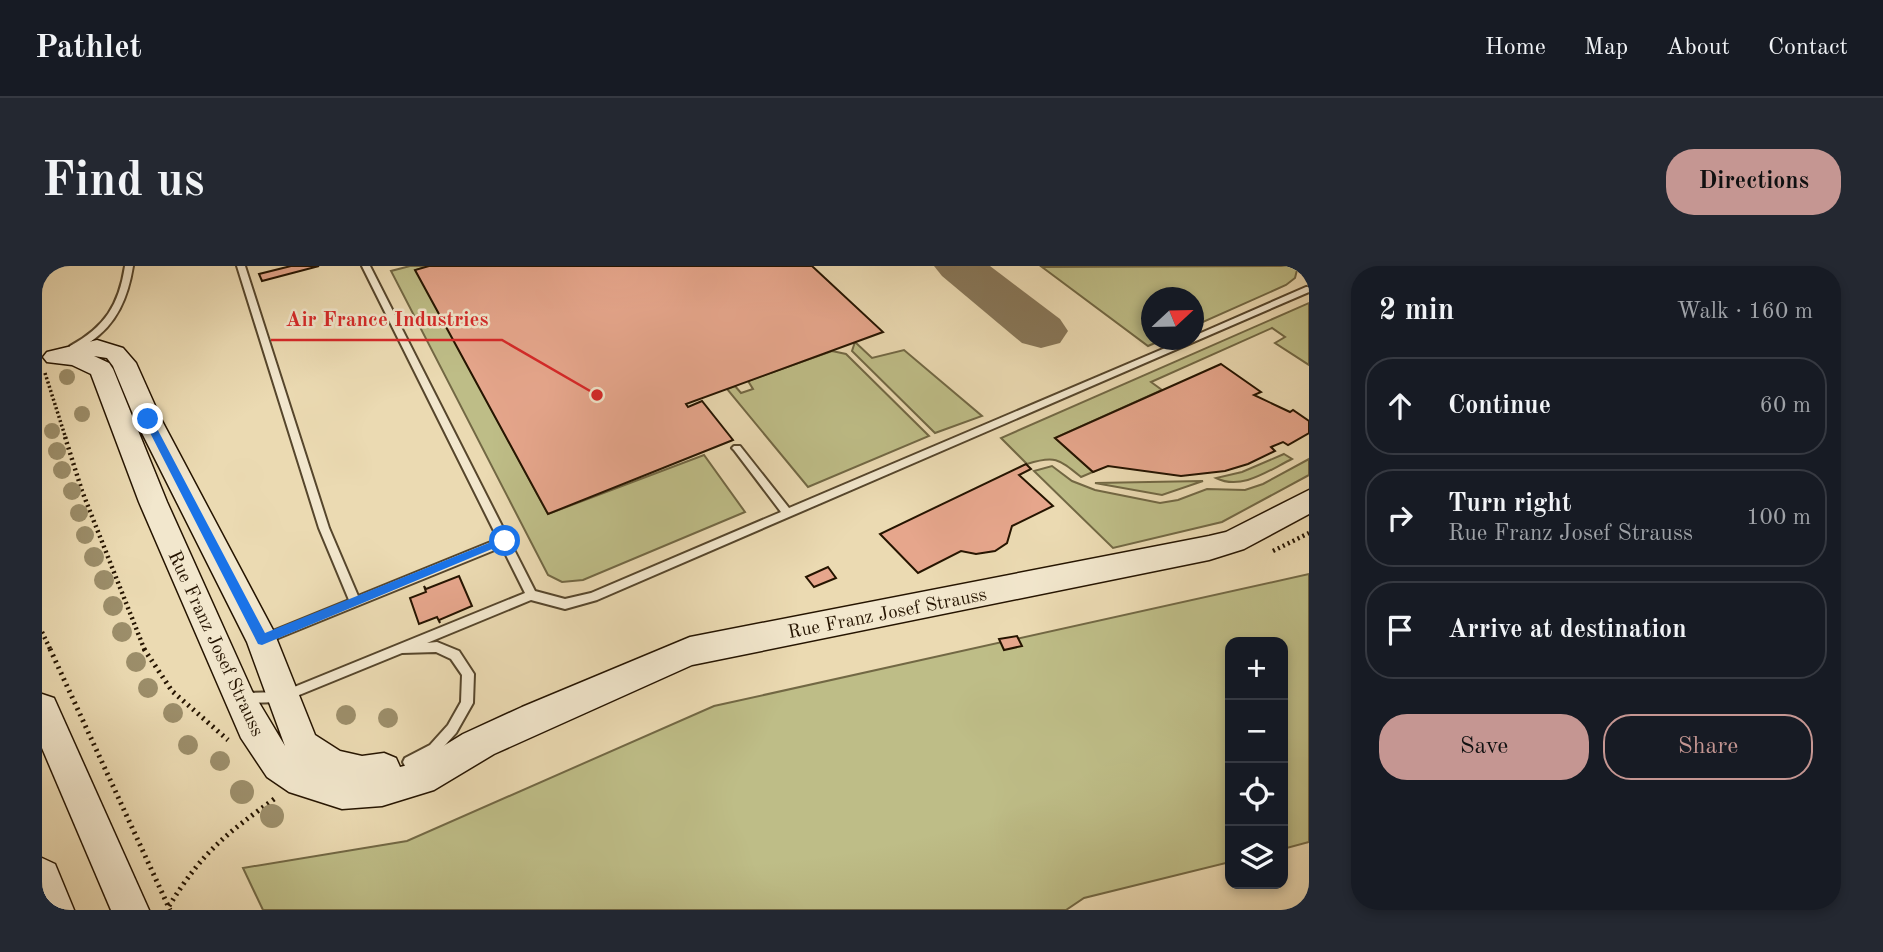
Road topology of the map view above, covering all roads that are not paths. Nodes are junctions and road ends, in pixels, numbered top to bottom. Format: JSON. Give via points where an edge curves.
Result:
{"nodes":[{"id":1,"x":129,"y":266,"type":"edge"},
{"id":2,"x":241,"y":266,"type":"edge"},
{"id":3,"x":366,"y":266,"type":"edge"},
{"id":4,"x":1309,"y":289,"type":"edge"},
{"id":5,"x":46,"y":363,"type":"edge"},
{"id":6,"x":737,"y":448,"type":"dead end"},
{"id":7,"x":1309,"y":501,"type":"edge"},
{"id":8,"x":788,"y":514,"type":"junction"},
{"id":9,"x":505,"y":541,"type":"junction"},
{"id":10,"x":531,"y":595,"type":"junction"},
{"id":11,"x":355,"y":601,"type":"junction"},
{"id":12,"x":262,"y":640,"type":"junction"},
{"id":13,"x":394,"y":650,"type":"junction"},
{"id":14,"x":282,"y":697,"type":"junction"},
{"id":15,"x":239,"y":698,"type":"junction"},
{"id":16,"x":42,"y":709,"type":"edge"},
{"id":17,"x":473,"y":747,"type":"junction"},
{"id":18,"x":409,"y":762,"type":"junction"},
{"id":19,"x":42,"y":877,"type":"edge"},
{"id":20,"x":55,"y":910,"type":"edge"},
{"id":21,"x":130,"y":910,"type":"edge"}],
"edges":[{"from":1,"to":5,"type":"lane","via":[[127,289],[111,318],[84,343]]},
{"from":2,"to":11,"type":"lane","via":[[324,528]]},
{"from":3,"to":9,"type":"lane"},
{"from":4,"to":8,"type":"lane"},
{"from":5,"to":12,"type":"street","name":"Rue Franz Josef Strauss","via":[[97,348],[115,353],[124,363]]},
{"from":5,"to":15,"type":"street","name":"Rue Franz Josef Strauss","via":[[76,358],[101,369],[188,586]]},
{"from":6,"to":8,"type":"lane"},
{"from":7,"to":17,"type":"street","name":"Rue Franz Josef Strauss","via":[[1234,541],[1209,548],[690,651],[621,677]]},
{"from":8,"to":10,"type":"lane","via":[[593,597],[565,604]]},
{"from":9,"to":10,"type":"lane"},
{"from":9,"to":11,"type":"lane"},
{"from":10,"to":13,"type":"lane"},
{"from":11,"to":12,"type":"lane"},
{"from":12,"to":14,"type":"street","name":"Rue Franz Josef Strauss"},
{"from":13,"to":14,"type":"lane"},
{"from":13,"to":18,"type":"lane","via":[[437,647],[455,655],[468,674],[467,703],[452,729],[434,750]]},
{"from":14,"to":15,"type":"lane"},
{"from":14,"to":18,"type":"street","name":"Rue Franz Josef Strauss","via":[[302,746],[317,759],[362,773]]},
{"from":15,"to":17,"type":"street","name":"Rue Franz Josef Strauss","via":[[270,755],[283,768],[337,790],[364,792],[426,776]]},
{"from":16,"to":21,"type":"street"},
{"from":17,"to":18,"type":"street","name":"Rue Franz Josef Strauss"},
{"from":19,"to":20,"type":"street"}]}
